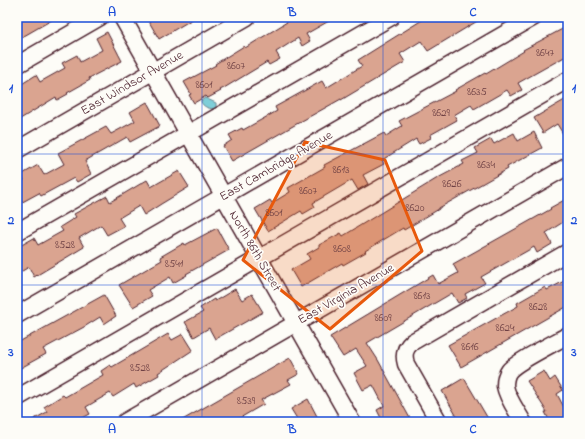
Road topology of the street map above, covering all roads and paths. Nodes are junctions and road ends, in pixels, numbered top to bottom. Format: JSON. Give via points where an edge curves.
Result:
{"nodes":[{"id":1,"x":100,"y":17,"type":"edge"},
{"id":2,"x":122,"y":17,"type":"edge"},
{"id":3,"x":247,"y":17,"type":"edge"},
{"id":4,"x":391,"y":17,"type":"edge"},
{"id":5,"x":534,"y":17,"type":"edge"},
{"id":6,"x":17,"y":65,"type":"edge"},
{"id":7,"x":153,"y":71,"type":"junction"},
{"id":8,"x":568,"y":80,"type":"edge"},
{"id":9,"x":189,"y":134,"type":"junction"},
{"id":10,"x":17,"y":150,"type":"edge"},
{"id":11,"x":568,"y":166,"type":"edge"},
{"id":12,"x":224,"y":196,"type":"junction"},
{"id":13,"x":17,"y":232,"type":"edge"},
{"id":14,"x":568,"y":252,"type":"edge"},
{"id":15,"x":259,"y":258,"type":"junction"},
{"id":16,"x":17,"y":316,"type":"edge"},
{"id":17,"x":296,"y":323,"type":"junction"},
{"id":18,"x":568,"y":336,"type":"edge"},
{"id":19,"x":17,"y":398,"type":"edge"},
{"id":20,"x":124,"y":422,"type":"edge"},
{"id":21,"x":352,"y":422,"type":"edge"},
{"id":22,"x":439,"y":422,"type":"edge"},
{"id":23,"x":524,"y":422,"type":"edge"}],
"edges":[{"from":1,"to":6,"type":"street"},
{"from":2,"to":7,"type":"street","name":"North 86th Street"},
{"from":3,"to":7,"type":"street","name":"East Windsor Avenue"},
{"from":4,"to":9,"type":"street"},
{"from":5,"to":12,"type":"street","name":"East Cambridge Avenue"},
{"from":7,"to":9,"type":"street","name":"North 86th Street"},
{"from":7,"to":10,"type":"street","name":"East Windsor Avenue"},
{"from":8,"to":15,"type":"street"},
{"from":9,"to":12,"type":"street","name":"North 86th Street"},
{"from":9,"to":13,"type":"street"},
{"from":11,"to":17,"type":"street","name":"East Virginia Avenue"},
{"from":12,"to":15,"type":"street","name":"North 86th Street"},
{"from":12,"to":16,"type":"street","name":"East Cambridge Avenue"},
{"from":14,"to":22,"type":"street","via":[[407,347],[404,352],[406,364]]},
{"from":15,"to":17,"type":"street","name":"North 86th Street"},
{"from":15,"to":19,"type":"street"},
{"from":17,"to":20,"type":"street","name":"East Virginia Avenue"},
{"from":17,"to":21,"type":"street","name":"North 86th Street"},
{"from":18,"to":23,"type":"street","via":[[509,371],[506,391]]}]}
